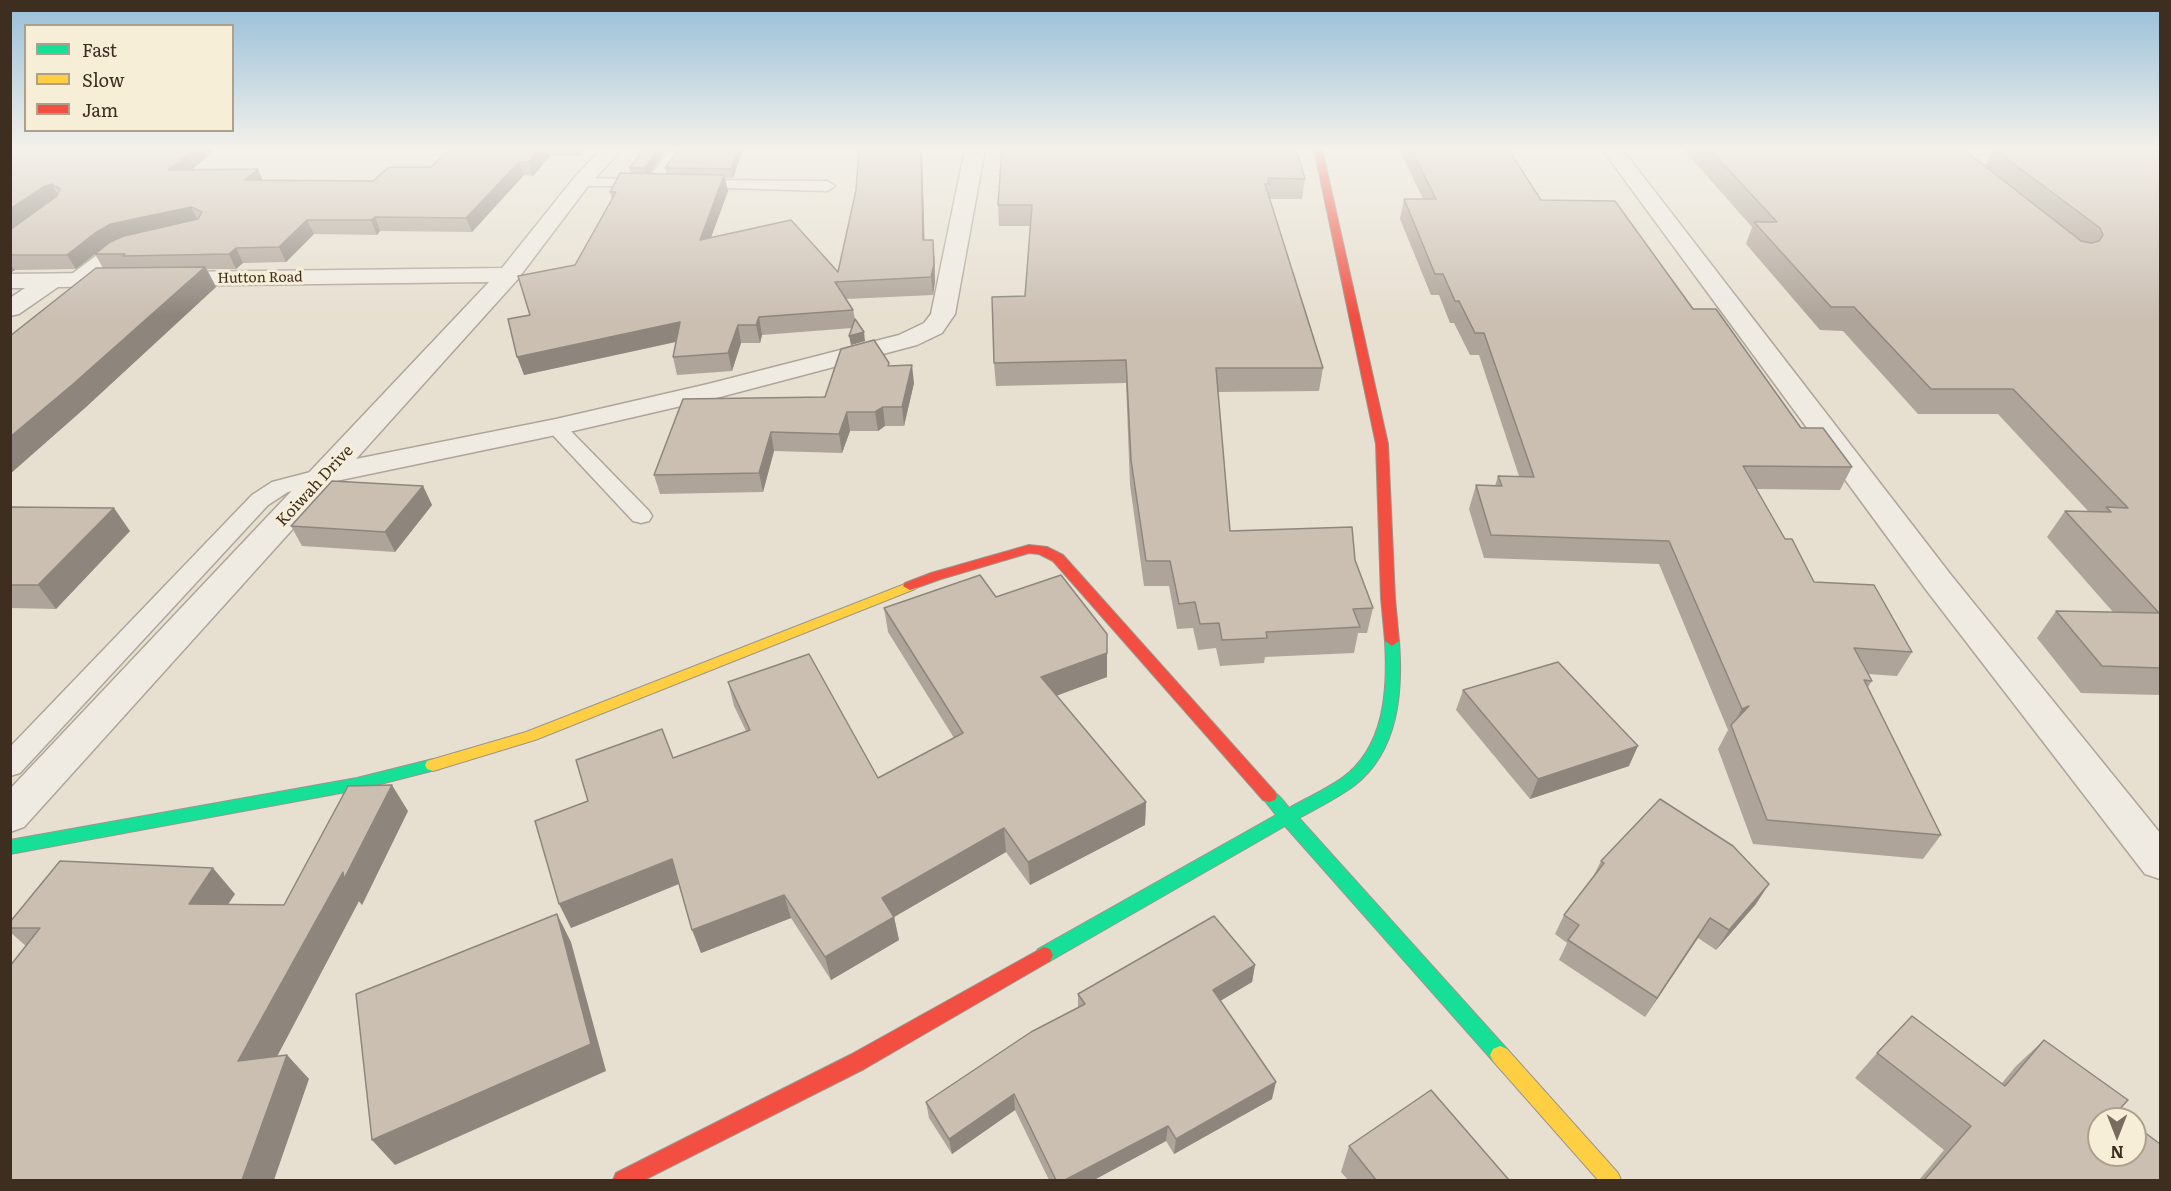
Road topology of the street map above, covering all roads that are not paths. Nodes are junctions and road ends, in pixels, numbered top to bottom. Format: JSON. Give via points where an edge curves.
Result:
{"nodes":[{"id":1,"x":564,"y":205,"type":"edge"},
{"id":2,"x":965,"y":205,"type":"edge"},
{"id":3,"x":1330,"y":205,"type":"edge"},
{"id":4,"x":1654,"y":205,"type":"edge"},
{"id":5,"x":143,"y":241,"type":"edge"},
{"id":6,"x":509,"y":275,"type":"junction"},
{"id":7,"x":64,"y":280,"type":"junction"},
{"id":8,"x":10,"y":281,"type":"edge"},
{"id":9,"x":10,"y":309,"type":"edge"},
{"id":10,"x":556,"y":427,"type":"junction"},
{"id":11,"x":326,"y":474,"type":"junction"},
{"id":12,"x":641,"y":516,"type":"dead end"},
{"id":13,"x":201,"y":609,"type":"junction"},
{"id":14,"x":155,"y":611,"type":"junction"},
{"id":15,"x":10,"y":765,"type":"edge"},
{"id":16,"x":10,"y":816,"type":"edge"},
{"id":17,"x":1287,"y":817,"type":"junction"},
{"id":18,"x":10,"y":847,"type":"edge"},
{"id":19,"x":2160,"y":862,"type":"edge"},
{"id":20,"x":623,"y":1180,"type":"edge"},
{"id":21,"x":1611,"y":1180,"type":"edge"}],
"edges":[{"from":1,"to":6,"type":"street","name":"Koiwah Drive"},
{"from":2,"to":10,"type":"street","via":[[944,315],[933,328],[908,340]]},
{"from":3,"to":17,"type":"street","via":[[1382,444],[1394,663],[1389,723],[1368,763],[1348,782]]},
{"from":4,"to":19,"type":"street","via":[[1939,583]]},
{"from":5,"to":7,"type":"lane","via":[[126,244]]},
{"from":6,"to":7,"type":"street","name":"Hutton Road"},
{"from":6,"to":11,"type":"street","name":"Koiwah Drive"},
{"from":7,"to":8,"type":"street","name":"Hutton Road"},
{"from":7,"to":9,"type":"street"},
{"from":10,"to":11,"type":"street"},
{"from":10,"to":12,"type":"lane"},
{"from":11,"to":13,"type":"street","name":"Koiwah Drive"},
{"from":11,"to":14,"type":"lane","via":[[280,487],[260,500]]},
{"from":13,"to":14,"type":"lane"},
{"from":13,"to":16,"type":"street","name":"Koiwah Drive"},
{"from":14,"to":15,"type":"lane"},
{"from":17,"to":18,"type":"street","via":[[1058,558],[1029,549],[936,576],[530,736],[455,760],[357,784]]},
{"from":17,"to":20,"type":"street","via":[[858,1062]]},
{"from":17,"to":21,"type":"street"}]}
